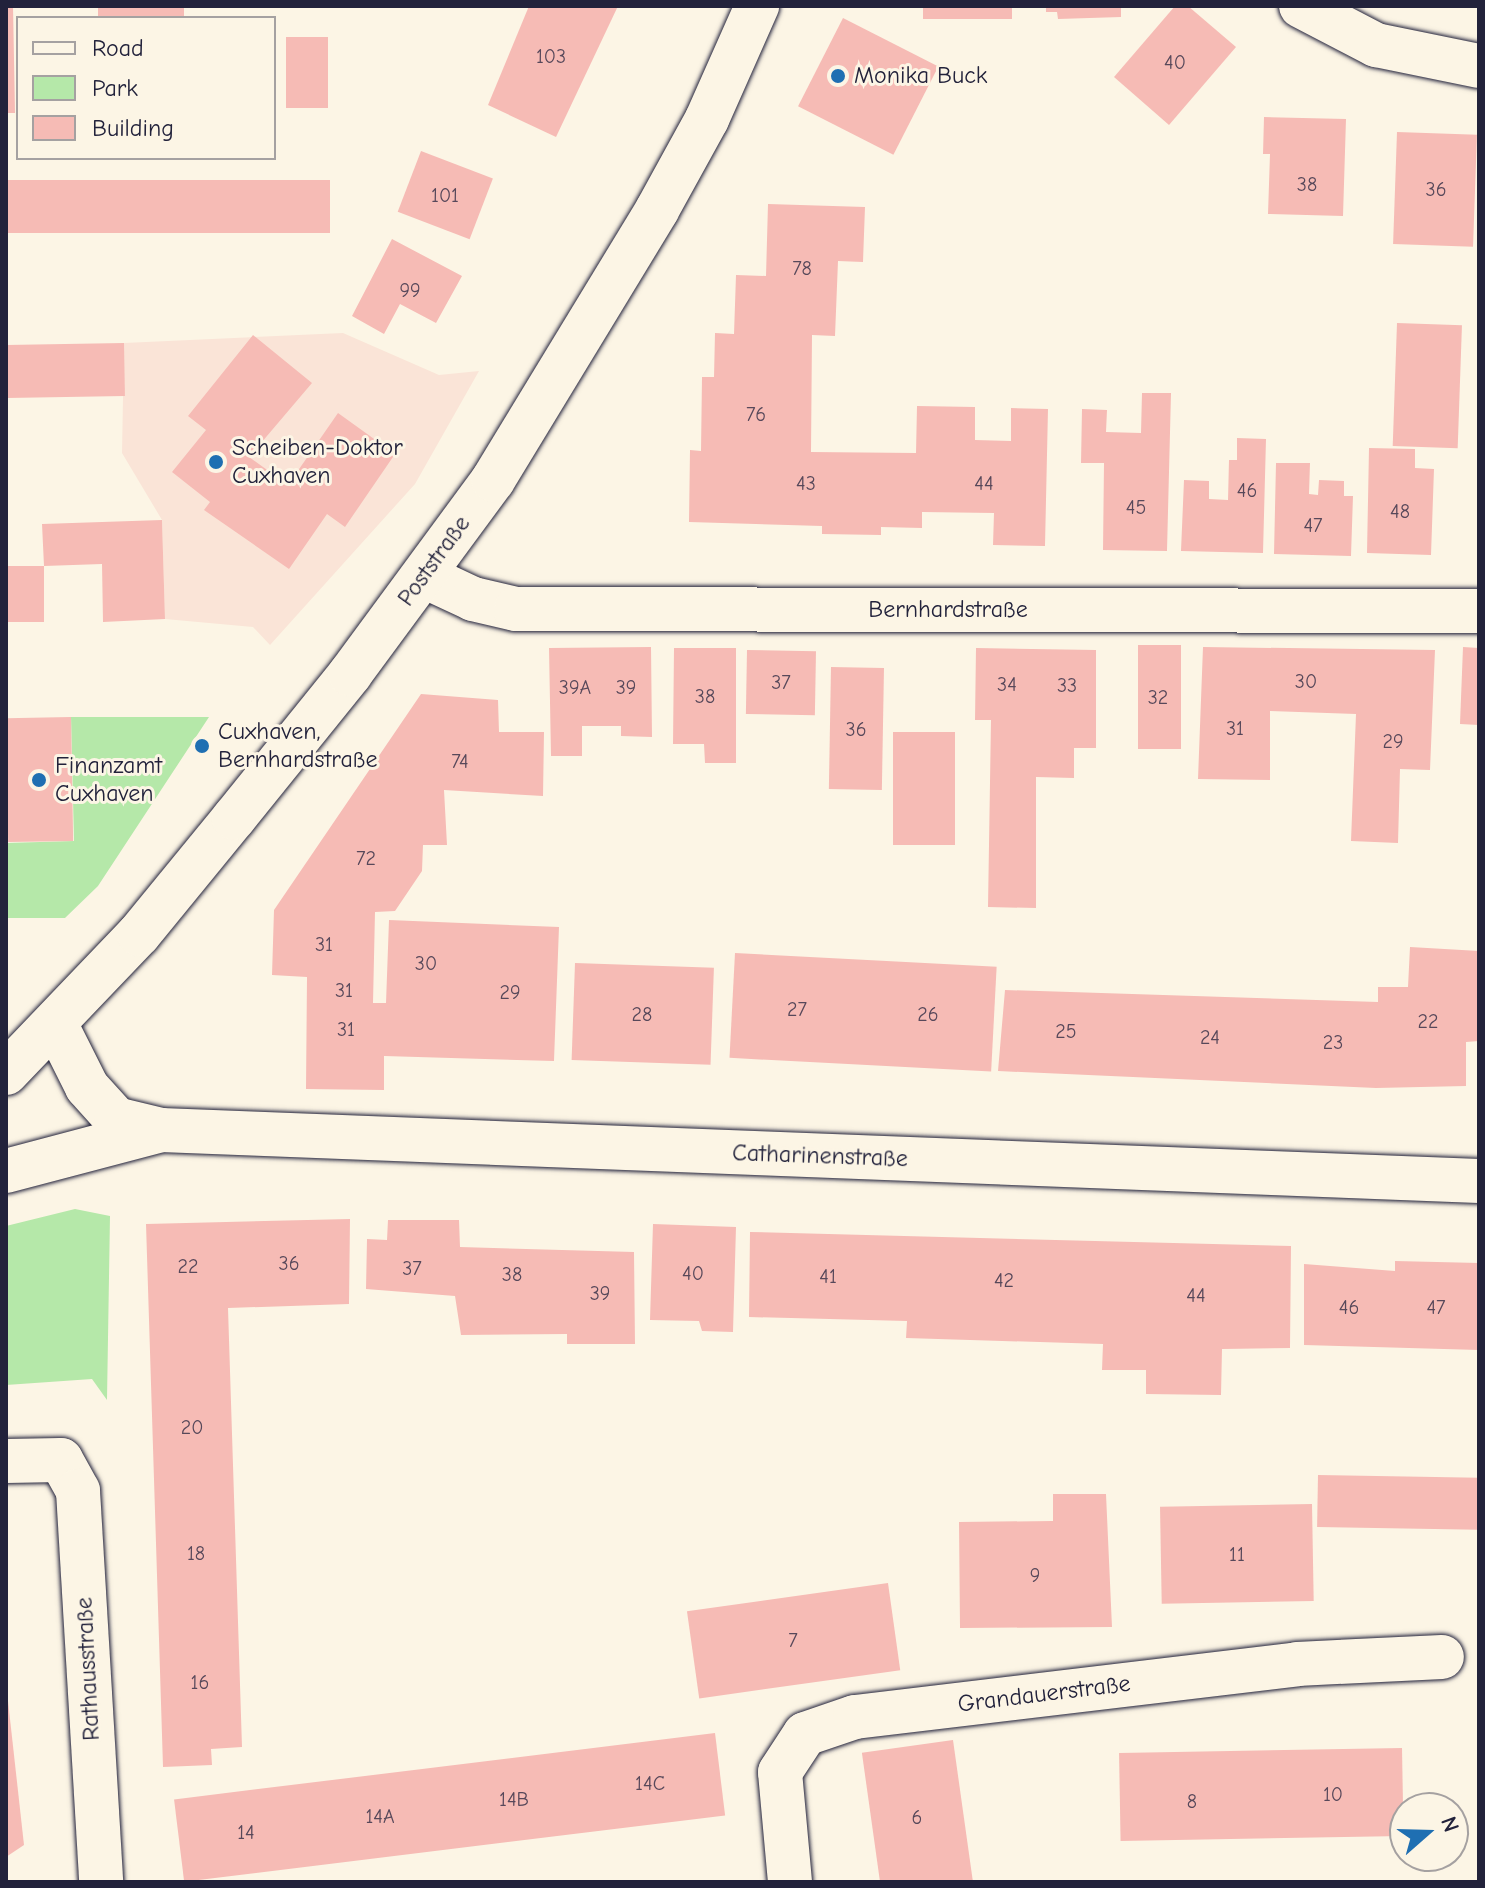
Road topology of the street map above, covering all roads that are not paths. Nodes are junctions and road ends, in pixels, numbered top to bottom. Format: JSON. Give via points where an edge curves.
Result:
{"nodes":[{"id":1,"x":757,"y":6,"type":"edge"},
{"id":2,"x":1301,"y":6,"type":"edge"},
{"id":3,"x":1479,"y":66,"type":"edge"},
{"id":4,"x":424,"y":576,"type":"junction"},
{"id":5,"x":1479,"y":611,"type":"edge"},
{"id":6,"x":56,"y":1025,"type":"junction"},
{"id":7,"x":12,"y":1064,"type":"edge"},
{"id":8,"x":161,"y":1130,"type":"junction"},
{"id":9,"x":6,"y":1171,"type":"edge"},
{"id":10,"x":1479,"y":1181,"type":"edge"},
{"id":11,"x":6,"y":1461,"type":"edge"},
{"id":12,"x":1442,"y":1657,"type":"dead end"},
{"id":13,"x":101,"y":1882,"type":"edge"},
{"id":14,"x":790,"y":1882,"type":"edge"}],
"edges":[{"from":1,"to":4,"type":"street","name":"Poststraße","via":[[707,119],[587,333]]},
{"from":2,"to":3,"type":"street","via":[[1376,45]]},
{"from":4,"to":5,"type":"street","name":"Bernhardstraße","via":[[473,599],[516,609]]},
{"from":4,"to":6,"type":"street","name":"Poststraße","via":[[234,818]]},
{"from":6,"to":7,"type":"street","name":"Poststraße"},
{"from":6,"to":8,"type":"street","name":"Catharinenstraße","via":[[87,1087],[116,1119]]},
{"from":8,"to":9,"type":"street","name":"Catharinenstraße"},
{"from":8,"to":10,"type":"street","name":"Catharinenstraße"},
{"from":11,"to":13,"type":"street","name":"Rathausstraße","via":[[61,1460],[78,1491]]},
{"from":12,"to":14,"type":"street","name":"Grandauerstraße","via":[[1297,1664],[855,1717],[805,1734],[780,1772]]}]}
